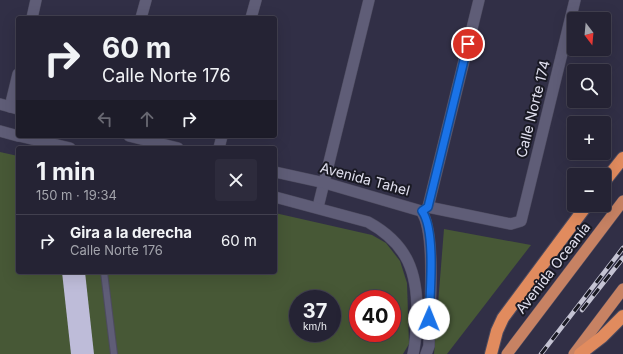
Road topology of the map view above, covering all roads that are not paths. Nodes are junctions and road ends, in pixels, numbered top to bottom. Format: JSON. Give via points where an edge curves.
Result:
{"nodes":[{"id":1,"x":36,"y":0,"type":"edge"},
{"id":2,"x":146,"y":0,"type":"edge"},
{"id":3,"x":256,"y":0,"type":"edge"},
{"id":4,"x":369,"y":0,"type":"edge"},
{"id":5,"x":479,"y":0,"type":"edge"},
{"id":6,"x":575,"y":0,"type":"edge"},
{"id":7,"x":32,"y":16,"type":"edge"},
{"id":8,"x":142,"y":16,"type":"edge"},
{"id":9,"x":252,"y":16,"type":"edge"},
{"id":10,"x":16,"y":81,"type":"edge"},
{"id":11,"x":9,"y":107,"type":"edge"},
{"id":12,"x":0,"y":131,"type":"edge"},
{"id":13,"x":16,"y":135,"type":"edge"},
{"id":14,"x":28,"y":138,"type":"edge"},
{"id":15,"x":137,"y":138,"type":"edge"},
{"id":16,"x":62,"y":146,"type":"edge"},
{"id":17,"x":170,"y":146,"type":"edge"},
{"id":18,"x":623,"y":158,"type":"edge"},
{"id":19,"x":277,"y":172,"type":"edge"},
{"id":20,"x":611,"y":173,"type":"edge"},
{"id":21,"x":324,"y":184,"type":"junction"},
{"id":22,"x":277,"y":198,"type":"edge"},
{"id":23,"x":623,"y":201,"type":"edge"},
{"id":24,"x":318,"y":208,"type":"junction"},
{"id":25,"x":425,"y":209,"type":"junction"},
{"id":26,"x":582,"y":212,"type":"edge"},
{"id":27,"x":518,"y":223,"type":"joint"},
{"id":28,"x":104,"y":274,"type":"edge"},
{"id":29,"x":623,"y":289,"type":"edge"},
{"id":30,"x":623,"y":316,"type":"edge"},
{"id":31,"x":114,"y":354,"type":"edge"},
{"id":32,"x":413,"y":354,"type":"edge"},
{"id":33,"x":426,"y":354,"type":"edge"},
{"id":34,"x":491,"y":354,"type":"edge"},
{"id":35,"x":507,"y":354,"type":"edge"},
{"id":36,"x":574,"y":354,"type":"edge"},
{"id":37,"x":580,"y":354,"type":"edge"}],
"edges":[{"from":1,"to":7,"type":"street"},
{"from":2,"to":8,"type":"street"},
{"from":3,"to":9,"type":"street"},
{"from":4,"to":21,"type":"street"},
{"from":5,"to":25,"type":"street"},
{"from":6,"to":27,"type":"street","name":"Calle Norte 174","via":[[522,217]]},
{"from":10,"to":11,"type":"street"},
{"from":12,"to":13,"type":"street"},
{"from":14,"to":16,"type":"street"},
{"from":15,"to":17,"type":"street"},
{"from":18,"to":20,"type":"highway"},
{"from":19,"to":21,"type":"street","name":"Avenida Tahel"},
{"from":21,"to":24,"type":"street"},
{"from":21,"to":25,"type":"street","name":"Avenida Tahel"},
{"from":22,"to":24,"type":"street"},
{"from":23,"to":35,"type":"highway","name":"Avenida Oceanía"},
{"from":24,"to":32,"type":"street","via":[[368,222],[381,229],[399,247],[412,270],[416,286],[416,344]]},
{"from":25,"to":27,"type":"street","name":"Avenida Tahel","via":[[511,224]]},
{"from":25,"to":33,"type":"street","name":"Avenida Tahel","via":[[430,238],[429,346]]},
{"from":26,"to":34,"type":"highway","via":[[502,318]]},
{"from":28,"to":31,"type":"lane"},
{"from":29,"to":36,"type":"highway"},
{"from":30,"to":37,"type":"highway"}]}
